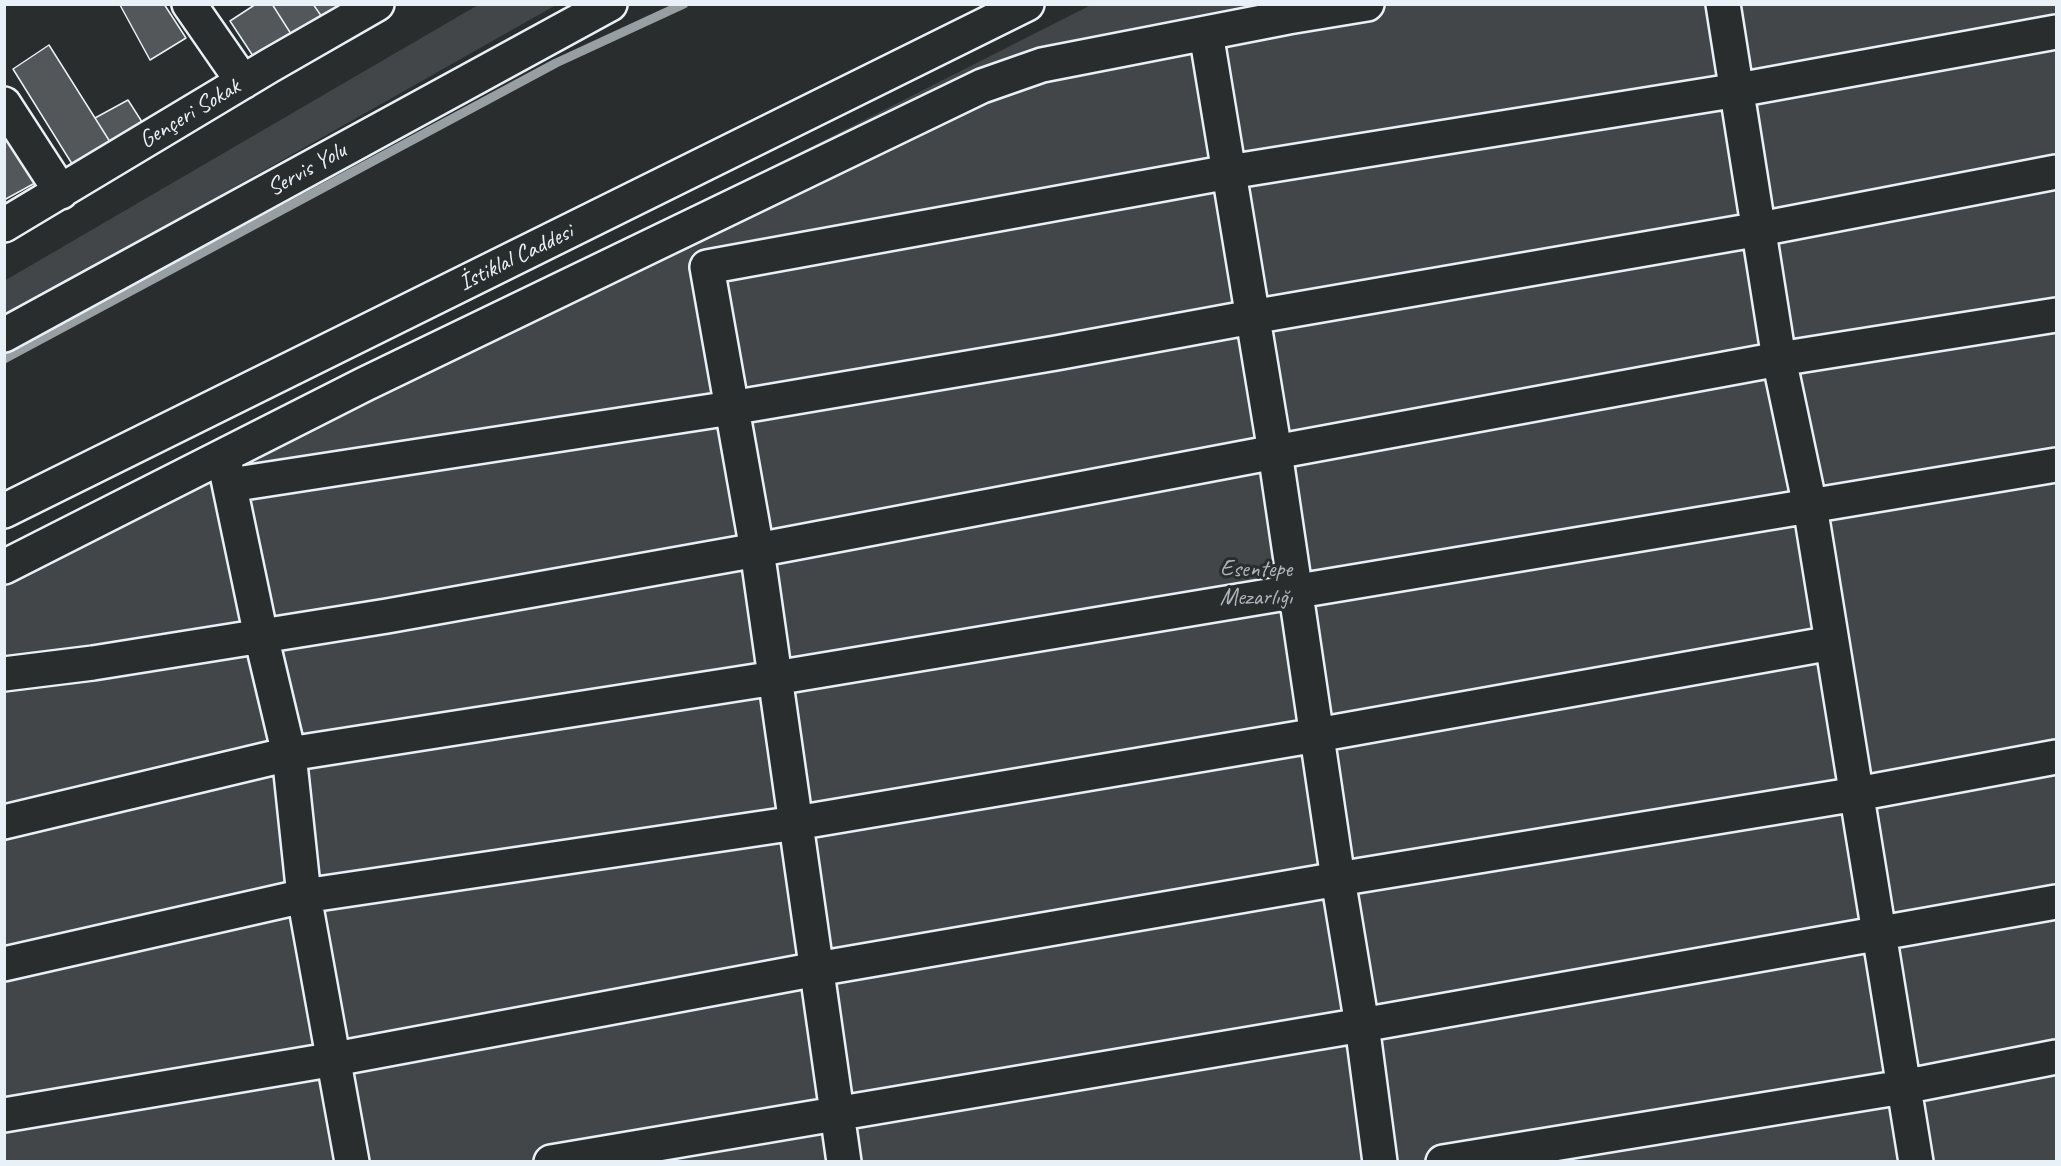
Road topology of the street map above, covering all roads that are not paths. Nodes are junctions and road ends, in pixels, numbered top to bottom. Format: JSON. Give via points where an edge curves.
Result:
{"nodes":[{"id":1,"x":189,"y":4,"type":"edge"},
{"id":2,"x":377,"y":4,"type":"edge"},
{"id":3,"x":610,"y":4,"type":"edge"},
{"id":4,"x":1028,"y":4,"type":"edge"},
{"id":5,"x":1367,"y":4,"type":"edge"},
{"id":6,"x":1723,"y":4,"type":"edge"},
{"id":7,"x":2056,"y":32,"type":"edge"},
{"id":8,"x":1206,"y":33,"type":"junction"},
{"id":9,"x":243,"y":82,"type":"junction"},
{"id":10,"x":1738,"y":90,"type":"junction"},
{"id":11,"x":4,"y":104,"type":"edge"},
{"id":12,"x":2056,"y":171,"type":"edge"},
{"id":13,"x":1229,"y":172,"type":"junction"},
{"id":14,"x":62,"y":192,"type":"junction"},
{"id":15,"x":698,"y":224,"type":"junction"},
{"id":16,"x":4,"y":225,"type":"edge"},
{"id":17,"x":1760,"y":229,"type":"junction"},
{"id":18,"x":707,"y":267,"type":"junction"},
{"id":19,"x":2056,"y":315,"type":"edge"},
{"id":20,"x":1252,"y":317,"type":"junction"},
{"id":21,"x":4,"y":335,"type":"edge"},
{"id":22,"x":1779,"y":359,"type":"junction"},
{"id":23,"x":731,"y":408,"type":"junction"},
{"id":24,"x":1275,"y":452,"type":"junction"},
{"id":25,"x":2056,"y":465,"type":"edge"},
{"id":26,"x":227,"y":471,"type":"junction"},
{"id":27,"x":1810,"y":506,"type":"junction"},
{"id":28,"x":4,"y":512,"type":"edge"},
{"id":29,"x":757,"y":550,"type":"junction"},
{"id":30,"x":4,"y":567,"type":"edge"},
{"id":31,"x":1296,"y":591,"type":"junction"},
{"id":32,"x":261,"y":636,"type":"junction"},
{"id":33,"x":1833,"y":643,"type":"junction"},
{"id":34,"x":4,"y":674,"type":"edge"},
{"id":35,"x":775,"y":678,"type":"junction"},
{"id":36,"x":1317,"y":735,"type":"junction"},
{"id":37,"x":289,"y":754,"type":"junction"},
{"id":38,"x":2056,"y":758,"type":"edge"},
{"id":39,"x":1857,"y":794,"type":"junction"},
{"id":40,"x":4,"y":822,"type":"edge"},
{"id":41,"x":796,"y":823,"type":"junction"},
{"id":42,"x":1338,"y":879,"type":"junction"},
{"id":43,"x":304,"y":896,"type":"junction"},
{"id":44,"x":2056,"y":902,"type":"edge"},
{"id":45,"x":1879,"y":934,"type":"junction"},
{"id":46,"x":4,"y":964,"type":"edge"},
{"id":47,"x":817,"y":969,"type":"junction"},
{"id":48,"x":1362,"y":1025,"type":"junction"},
{"id":49,"x":2056,"y":1057,"type":"edge"},
{"id":50,"x":334,"y":1059,"type":"junction"},
{"id":51,"x":1903,"y":1087,"type":"junction"},
{"id":52,"x":837,"y":1113,"type":"junction"},
{"id":53,"x":4,"y":1115,"type":"edge"},
{"id":54,"x":352,"y":1161,"type":"edge"},
{"id":55,"x":551,"y":1161,"type":"edge"},
{"id":56,"x":844,"y":1161,"type":"edge"},
{"id":57,"x":1380,"y":1161,"type":"edge"},
{"id":58,"x":1443,"y":1161,"type":"edge"},
{"id":59,"x":1916,"y":1161,"type":"edge"}],
"edges":[{"from":1,"to":9,"type":"street"},
{"from":2,"to":9,"type":"street","name":"Gençeri Sokak"},
{"from":3,"to":21,"type":"street","name":"Servis Yolu"},
{"from":4,"to":28,"type":"street","name":"İstiklal Caddesi"},
{"from":5,"to":8,"type":"street"},
{"from":6,"to":10,"type":"street"},
{"from":7,"to":10,"type":"street"},
{"from":8,"to":13,"type":"street"},
{"from":8,"to":15,"type":"street","via":[[1042,65],[982,86]]},
{"from":9,"to":14,"type":"street","name":"Gençeri Sokak"},
{"from":10,"to":13,"type":"street"},
{"from":10,"to":17,"type":"street"},
{"from":11,"to":14,"type":"street"},
{"from":12,"to":17,"type":"street"},
{"from":13,"to":18,"type":"street"},
{"from":13,"to":20,"type":"street"},
{"from":14,"to":16,"type":"street","name":"Gençeri Sokak"},
{"from":15,"to":18,"type":"street"},
{"from":15,"to":26,"type":"street","via":[[365,384]]},
{"from":17,"to":20,"type":"street"},
{"from":17,"to":22,"type":"street"},
{"from":18,"to":23,"type":"street"},
{"from":19,"to":22,"type":"street"},
{"from":20,"to":23,"type":"street"},
{"from":20,"to":24,"type":"street"},
{"from":22,"to":24,"type":"street"},
{"from":22,"to":27,"type":"street"},
{"from":23,"to":26,"type":"street"},
{"from":23,"to":29,"type":"street"},
{"from":24,"to":29,"type":"street"},
{"from":24,"to":31,"type":"street"},
{"from":25,"to":27,"type":"street"},
{"from":26,"to":30,"type":"street"},
{"from":26,"to":32,"type":"street"},
{"from":27,"to":31,"type":"street"},
{"from":27,"to":33,"type":"street"},
{"from":29,"to":32,"type":"street"},
{"from":29,"to":35,"type":"street"},
{"from":31,"to":35,"type":"street"},
{"from":31,"to":36,"type":"street"},
{"from":32,"to":34,"type":"street"},
{"from":32,"to":37,"type":"street"},
{"from":33,"to":36,"type":"street"},
{"from":33,"to":39,"type":"street"},
{"from":35,"to":37,"type":"street"},
{"from":35,"to":41,"type":"street"},
{"from":36,"to":41,"type":"street"},
{"from":36,"to":42,"type":"street"},
{"from":37,"to":40,"type":"street"},
{"from":37,"to":43,"type":"street"},
{"from":38,"to":39,"type":"street"},
{"from":39,"to":42,"type":"street"},
{"from":39,"to":45,"type":"street"},
{"from":41,"to":43,"type":"street"},
{"from":41,"to":47,"type":"street"},
{"from":42,"to":47,"type":"street"},
{"from":42,"to":48,"type":"street"},
{"from":43,"to":46,"type":"street"},
{"from":43,"to":50,"type":"street"},
{"from":44,"to":45,"type":"street"},
{"from":45,"to":48,"type":"street"},
{"from":45,"to":51,"type":"street"},
{"from":47,"to":50,"type":"street"},
{"from":47,"to":52,"type":"street"},
{"from":48,"to":52,"type":"street"},
{"from":48,"to":57,"type":"street"},
{"from":49,"to":51,"type":"street"},
{"from":50,"to":53,"type":"street"},
{"from":50,"to":54,"type":"street"},
{"from":51,"to":58,"type":"street"},
{"from":51,"to":59,"type":"street"},
{"from":52,"to":55,"type":"street"},
{"from":52,"to":56,"type":"street"}]}
